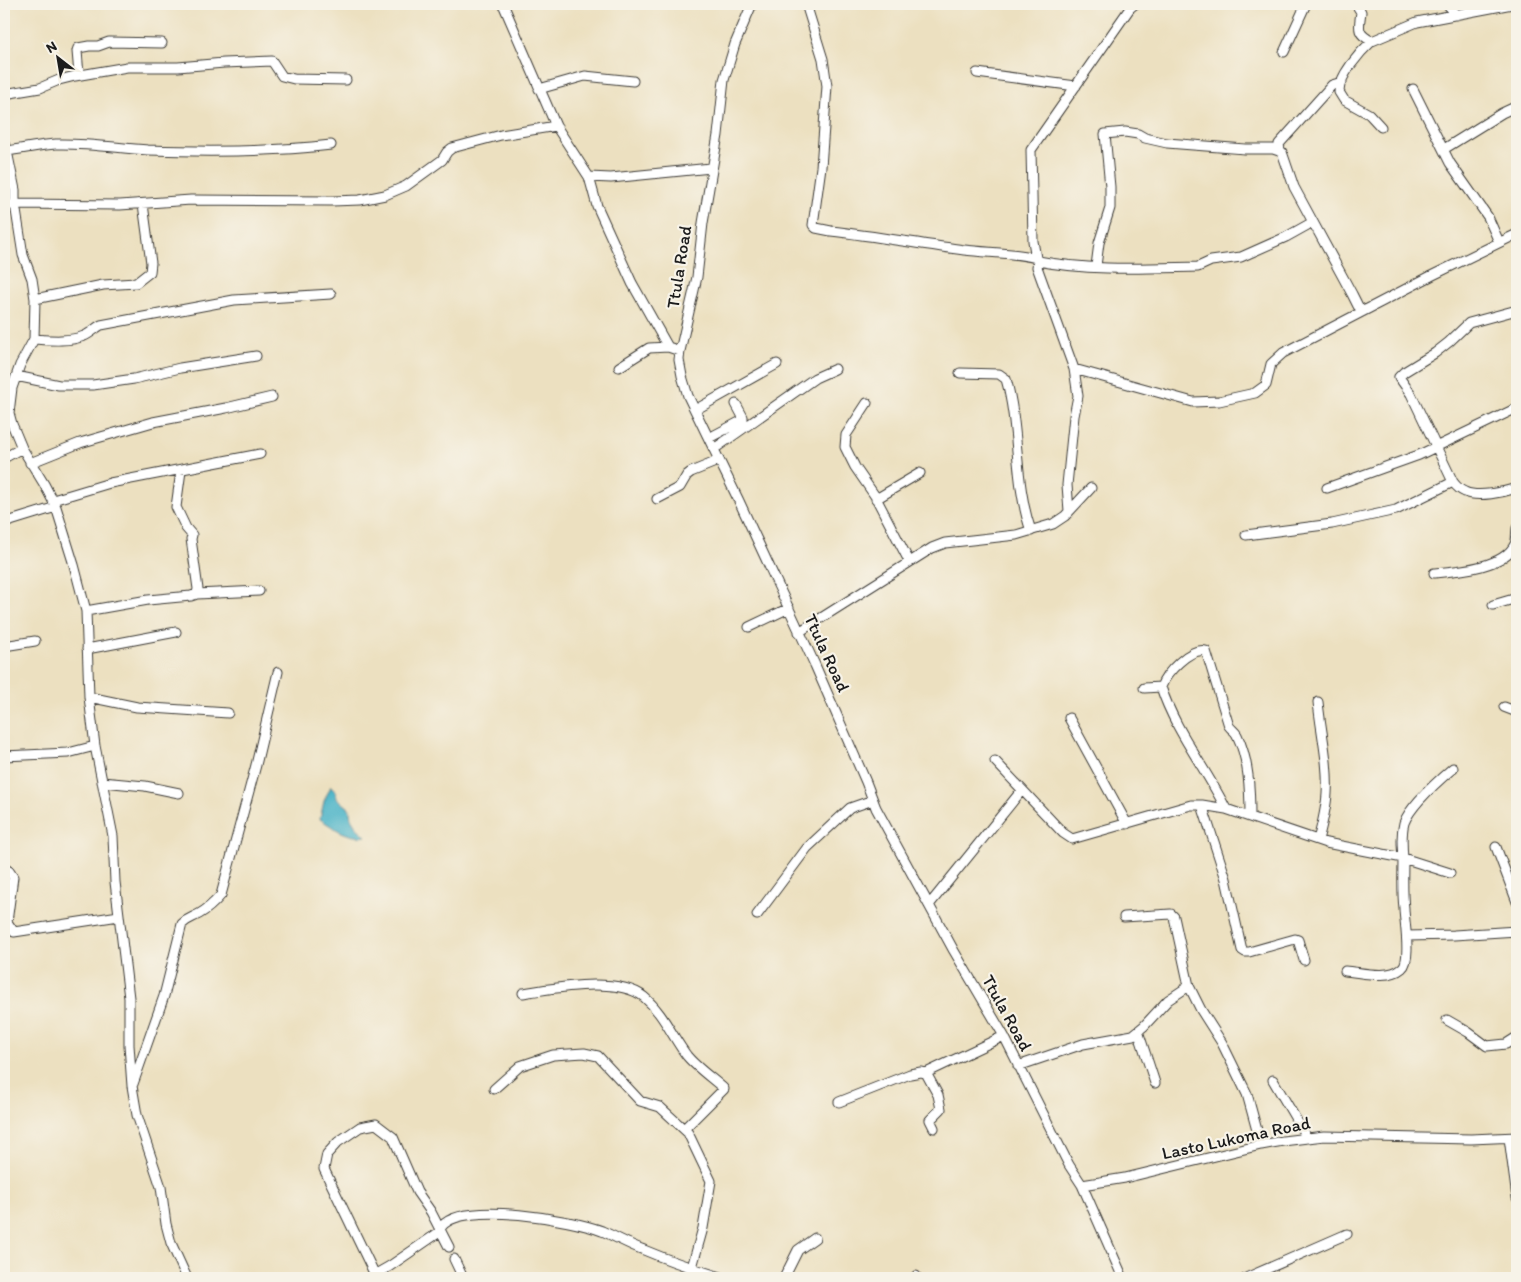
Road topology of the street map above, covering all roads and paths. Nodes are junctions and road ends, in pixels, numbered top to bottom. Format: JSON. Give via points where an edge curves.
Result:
{"nodes":[{"id":1,"x":503,"y":4,"type":"edge"},
{"id":2,"x":752,"y":4,"type":"edge"},
{"id":3,"x":806,"y":4,"type":"edge"},
{"id":4,"x":1135,"y":4,"type":"edge"},
{"id":5,"x":1306,"y":4,"type":"edge"},
{"id":6,"x":1356,"y":4,"type":"edge"},
{"id":7,"x":1447,"y":4,"type":"edge"},
{"id":8,"x":1512,"y":4,"type":"edge"},
{"id":9,"x":1457,"y":14,"type":"junction"},
{"id":10,"x":1372,"y":41,"type":"junction"},
{"id":11,"x":162,"y":43,"type":"dead end"},
{"id":12,"x":1284,"y":52,"type":"dead end"},
{"id":13,"x":977,"y":73,"type":"dead end"},
{"id":14,"x":79,"y":75,"type":"junction"},
{"id":15,"x":346,"y":80,"type":"dead end"},
{"id":16,"x":633,"y":81,"type":"dead end"},
{"id":17,"x":1342,"y":82,"type":"junction"},
{"id":18,"x":1076,"y":86,"type":"junction"},
{"id":19,"x":539,"y":89,"type":"junction"},
{"id":20,"x":1413,"y":90,"type":"dead end"},
{"id":21,"x":4,"y":94,"type":"edge"},
{"id":22,"x":1517,"y":106,"type":"edge"},
{"id":23,"x":556,"y":126,"type":"junction"},
{"id":24,"x":1381,"y":127,"type":"dead end"},
{"id":25,"x":331,"y":145,"type":"dead end"},
{"id":26,"x":5,"y":148,"type":"edge"},
{"id":27,"x":1444,"y":149,"type":"junction"},
{"id":28,"x":1280,"y":151,"type":"junction"},
{"id":29,"x":711,"y":168,"type":"junction"},
{"id":30,"x":589,"y":177,"type":"junction"},
{"id":31,"x":15,"y":204,"type":"junction"},
{"id":32,"x":143,"y":204,"type":"junction"},
{"id":33,"x":4,"y":206,"type":"edge"},
{"id":34,"x":1313,"y":222,"type":"junction"},
{"id":35,"x":1517,"y":234,"type":"edge"},
{"id":36,"x":1504,"y":241,"type":"junction"},
{"id":37,"x":1037,"y":260,"type":"junction"},
{"id":38,"x":1096,"y":266,"type":"junction"},
{"id":39,"x":331,"y":294,"type":"dead end"},
{"id":40,"x":35,"y":298,"type":"junction"},
{"id":41,"x":1363,"y":310,"type":"junction"},
{"id":42,"x":1517,"y":310,"type":"edge"},
{"id":43,"x":34,"y":339,"type":"junction"},
{"id":44,"x":668,"y":347,"type":"junction"},
{"id":45,"x":680,"y":350,"type":"junction"},
{"id":46,"x":256,"y":356,"type":"dead end"},
{"id":47,"x":777,"y":364,"type":"dead end"},
{"id":48,"x":619,"y":367,"type":"dead end"},
{"id":49,"x":835,"y":369,"type":"dead end"},
{"id":50,"x":1074,"y":369,"type":"junction"},
{"id":51,"x":960,"y":373,"type":"dead end"},
{"id":52,"x":16,"y":376,"type":"junction"},
{"id":53,"x":8,"y":388,"type":"edge"},
{"id":54,"x":272,"y":397,"type":"dead end"},
{"id":55,"x":867,"y":402,"type":"dead end"},
{"id":56,"x":736,"y":404,"type":"dead end"},
{"id":57,"x":1517,"y":408,"type":"edge"},
{"id":58,"x":695,"y":410,"type":"junction"},
{"id":59,"x":709,"y":438,"type":"junction"},
{"id":60,"x":22,"y":448,"type":"junction"},
{"id":61,"x":1436,"y":448,"type":"junction"},
{"id":62,"x":714,"y":449,"type":"junction"},
{"id":63,"x":260,"y":454,"type":"dead end"},
{"id":64,"x":4,"y":458,"type":"edge"},
{"id":65,"x":718,"y":459,"type":"junction"},
{"id":66,"x":30,"y":463,"type":"junction"},
{"id":67,"x":180,"y":471,"type":"junction"},
{"id":68,"x":920,"y":473,"type":"dead end"},
{"id":69,"x":1453,"y":482,"type":"junction"},
{"id":70,"x":1090,"y":488,"type":"dead end"},
{"id":71,"x":1327,"y":488,"type":"dead end"},
{"id":72,"x":1517,"y":488,"type":"edge"},
{"id":73,"x":657,"y":499,"type":"dead end"},
{"id":74,"x":876,"y":499,"type":"junction"},
{"id":75,"x":54,"y":503,"type":"junction"},
{"id":76,"x":1069,"y":511,"type":"junction"},
{"id":77,"x":4,"y":523,"type":"edge"},
{"id":78,"x":1517,"y":528,"type":"edge"},
{"id":79,"x":1031,"y":531,"type":"junction"},
{"id":80,"x":1246,"y":535,"type":"dead end"},
{"id":81,"x":909,"y":561,"type":"junction"},
{"id":82,"x":1434,"y":573,"type":"dead end"},
{"id":83,"x":259,"y":591,"type":"dead end"},
{"id":84,"x":197,"y":594,"type":"junction"},
{"id":85,"x":1517,"y":598,"type":"edge"},
{"id":86,"x":1493,"y":605,"type":"dead end"},
{"id":87,"x":789,"y":608,"type":"junction"},
{"id":88,"x":86,"y":611,"type":"junction"},
{"id":89,"x":749,"y":628,"type":"dead end"},
{"id":90,"x":176,"y":632,"type":"dead end"},
{"id":91,"x":799,"y":632,"type":"junction"},
{"id":92,"x":35,"y":641,"type":"dead end"},
{"id":93,"x":4,"y":646,"type":"edge"},
{"id":94,"x":87,"y":649,"type":"junction"},
{"id":95,"x":278,"y":672,"type":"dead end"},
{"id":96,"x":1161,"y":687,"type":"junction"},
{"id":97,"x":1144,"y":688,"type":"dead end"},
{"id":98,"x":89,"y":697,"type":"junction"},
{"id":99,"x":1318,"y":702,"type":"dead end"},
{"id":100,"x":1504,"y":707,"type":"dead end"},
{"id":101,"x":1517,"y":712,"type":"edge"},
{"id":102,"x":228,"y":713,"type":"dead end"},
{"id":103,"x":1069,"y":718,"type":"dead end"},
{"id":104,"x":96,"y":746,"type":"junction"},
{"id":105,"x":4,"y":756,"type":"edge"},
{"id":106,"x":995,"y":761,"type":"dead end"},
{"id":107,"x":1453,"y":768,"type":"dead end"},
{"id":108,"x":102,"y":782,"type":"junction"},
{"id":109,"x":1022,"y":790,"type":"junction"},
{"id":110,"x":179,"y":793,"type":"dead end"},
{"id":111,"x":873,"y":800,"type":"junction"},
{"id":112,"x":1202,"y":805,"type":"junction"},
{"id":113,"x":1226,"y":809,"type":"junction"},
{"id":114,"x":1250,"y":817,"type":"junction"},
{"id":115,"x":1127,"y":824,"type":"junction"},
{"id":116,"x":1318,"y":840,"type":"junction"},
{"id":117,"x":1496,"y":847,"type":"dead end"},
{"id":118,"x":1403,"y":858,"type":"junction"},
{"id":119,"x":4,"y":868,"type":"edge"},
{"id":120,"x":1450,"y":873,"type":"dead end"},
{"id":121,"x":1517,"y":902,"type":"edge"},
{"id":122,"x":929,"y":905,"type":"junction"},
{"id":123,"x":757,"y":915,"type":"dead end"},
{"id":124,"x":119,"y":916,"type":"junction"},
{"id":125,"x":1124,"y":917,"type":"dead end"},
{"id":126,"x":1517,"y":931,"type":"edge"},
{"id":127,"x":1407,"y":936,"type":"junction"},
{"id":128,"x":1304,"y":960,"type":"dead end"},
{"id":129,"x":1345,"y":970,"type":"dead end"},
{"id":130,"x":1189,"y":986,"type":"junction"},
{"id":131,"x":523,"y":993,"type":"dead end"},
{"id":132,"x":1447,"y":1020,"type":"dead end"},
{"id":133,"x":1138,"y":1032,"type":"junction"},
{"id":134,"x":1004,"y":1036,"type":"junction"},
{"id":135,"x":1517,"y":1037,"type":"edge"},
{"id":136,"x":1018,"y":1066,"type":"junction"},
{"id":137,"x":926,"y":1073,"type":"junction"},
{"id":138,"x":1273,"y":1080,"type":"dead end"},
{"id":139,"x":1155,"y":1083,"type":"dead end"},
{"id":140,"x":132,"y":1086,"type":"junction"},
{"id":141,"x":494,"y":1089,"type":"dead end"},
{"id":142,"x":839,"y":1102,"type":"dead end"},
{"id":143,"x":934,"y":1128,"type":"dead end"},
{"id":144,"x":684,"y":1130,"type":"junction"},
{"id":145,"x":1307,"y":1138,"type":"junction"},
{"id":146,"x":1513,"y":1138,"type":"edge"},
{"id":147,"x":1261,"y":1145,"type":"junction"},
{"id":148,"x":1082,"y":1186,"type":"junction"},
{"id":149,"x":1517,"y":1198,"type":"edge"},
{"id":150,"x":442,"y":1228,"type":"junction"},
{"id":151,"x":1347,"y":1234,"type":"dead end"},
{"id":152,"x":815,"y":1238,"type":"dead end"},
{"id":153,"x":449,"y":1247,"type":"dead end"},
{"id":154,"x":454,"y":1259,"type":"dead end"},
{"id":155,"x":691,"y":1269,"type":"junction"},
{"id":156,"x":372,"y":1277,"type":"edge"},
{"id":157,"x":187,"y":1278,"type":"edge"},
{"id":158,"x":463,"y":1278,"type":"edge"},
{"id":159,"x":689,"y":1278,"type":"edge"},
{"id":160,"x":724,"y":1278,"type":"edge"},
{"id":161,"x":784,"y":1278,"type":"edge"},
{"id":162,"x":1123,"y":1278,"type":"edge"},
{"id":163,"x":1246,"y":1278,"type":"edge"}],
"edges":[{"from":1,"to":19,"type":"street"},
{"from":2,"to":29,"type":"street","name":"Ttula Road","via":[[724,80]]},
{"from":3,"to":37,"type":"street","via":[[823,59],[827,86],[813,225],[831,232],[1022,255]]},
{"from":4,"to":18,"type":"street"},
{"from":5,"to":12,"type":"street"},
{"from":6,"to":10,"type":"street","via":[[1361,12],[1359,30]]},
{"from":7,"to":9,"type":"street"},
{"from":8,"to":9,"type":"street"},
{"from":9,"to":10,"type":"street","via":[[1417,22]]},
{"from":10,"to":17,"type":"street","via":[[1361,51]]},
{"from":11,"to":14,"type":"street","via":[[109,42],[78,48]]},
{"from":13,"to":18,"type":"street"},
{"from":14,"to":15,"type":"street","via":[[128,67],[178,68],[272,61],[282,76]]},
{"from":14,"to":21,"type":"street","via":[[40,88]]},
{"from":16,"to":19,"type":"street","via":[[584,76]]},
{"from":17,"to":24,"type":"street","via":[[1339,92],[1344,100],[1369,114]]},
{"from":17,"to":28,"type":"street","via":[[1332,85],[1279,144]]},
{"from":18,"to":37,"type":"street","via":[[1031,150],[1033,241]]},
{"from":19,"to":23,"type":"street"},
{"from":20,"to":27,"type":"street"},
{"from":22,"to":27,"type":"street"},
{"from":23,"to":30,"type":"street"},
{"from":23,"to":32,"type":"street","via":[[501,135],[452,148],[442,160],[406,186],[360,200],[191,200]]},
{"from":25,"to":26,"type":"street","via":[[194,150],[78,144]]},
{"from":26,"to":31,"type":"street"},
{"from":27,"to":36,"type":"street","via":[[1488,218],[1499,242]]},
{"from":28,"to":34,"type":"street"},
{"from":28,"to":38,"type":"street","via":[[1167,143],[1125,132],[1105,134],[1110,208]]},
{"from":29,"to":30,"type":"street","via":[[611,178]]},
{"from":29,"to":45,"type":"street","name":"Ttula Road","via":[[695,286]]},
{"from":30,"to":44,"type":"street","via":[[597,206],[632,283]]},
{"from":31,"to":32,"type":"street"},
{"from":31,"to":33,"type":"street"},
{"from":31,"to":40,"type":"street","via":[[23,255]]},
{"from":32,"to":40,"type":"street","via":[[151,262],[150,272],[143,279],[136,283],[103,284]]},
{"from":34,"to":38,"type":"street","via":[[1241,257],[1211,261],[1198,267]]},
{"from":34,"to":41,"type":"street"},
{"from":35,"to":36,"type":"street"},
{"from":36,"to":41,"type":"street"},
{"from":37,"to":38,"type":"street"},
{"from":37,"to":50,"type":"street"},
{"from":39,"to":43,"type":"street","via":[[234,300],[101,325],[79,338]]},
{"from":40,"to":43,"type":"street"},
{"from":41,"to":50,"type":"street","via":[[1283,352],[1271,364],[1263,389],[1219,401],[1193,402]]},
{"from":42,"to":61,"type":"street","via":[[1469,323],[1436,353],[1400,377]]},
{"from":43,"to":52,"type":"street"},
{"from":44,"to":45,"type":"street"},
{"from":44,"to":48,"type":"street","via":[[649,348]]},
{"from":45,"to":58,"type":"street","name":"Ttula Road","via":[[682,376]]},
{"from":46,"to":52,"type":"street","via":[[93,385],[59,385]]},
{"from":47,"to":58,"type":"street"},
{"from":49,"to":62,"type":"street","via":[[815,378]]},
{"from":50,"to":76,"type":"street","via":[[1078,396],[1067,484]]},
{"from":51,"to":79,"type":"street","via":[[999,374],[1006,378],[1015,424],[1024,513]]},
{"from":52,"to":53,"type":"street"},
{"from":53,"to":60,"type":"street","via":[[12,424]]},
{"from":54,"to":66,"type":"street","via":[[153,422],[80,442]]},
{"from":55,"to":74,"type":"street","via":[[846,435],[846,447]]},
{"from":56,"to":59,"type":"street","via":[[743,420]]},
{"from":57,"to":61,"type":"street"},
{"from":58,"to":59,"type":"street","name":"Ttula Road"},
{"from":59,"to":62,"type":"street","name":"Ttula Road"},
{"from":60,"to":64,"type":"street"},
{"from":60,"to":66,"type":"street"},
{"from":61,"to":69,"type":"street"},
{"from":61,"to":71,"type":"street"},
{"from":62,"to":65,"type":"street","name":"Ttula Road"},
{"from":63,"to":67,"type":"street"},
{"from":65,"to":73,"type":"street","via":[[691,472],[680,487]]},
{"from":65,"to":87,"type":"street","name":"Ttula Road"},
{"from":66,"to":75,"type":"street"},
{"from":67,"to":75,"type":"street","via":[[110,484]]},
{"from":67,"to":84,"type":"street","via":[[176,507],[192,535]]},
{"from":68,"to":74,"type":"street"},
{"from":69,"to":72,"type":"street","via":[[1467,494]]},
{"from":69,"to":80,"type":"street","via":[[1396,510],[1332,524]]},
{"from":70,"to":76,"type":"street"},
{"from":74,"to":81,"type":"street"},
{"from":75,"to":77,"type":"street"},
{"from":75,"to":88,"type":"street"},
{"from":76,"to":79,"type":"street","via":[[1060,520]]},
{"from":78,"to":82,"type":"street","via":[[1515,543],[1504,556],[1476,568]]},
{"from":79,"to":81,"type":"street","via":[[986,540],[945,543]]},
{"from":81,"to":91,"type":"street"},
{"from":83,"to":84,"type":"street"},
{"from":84,"to":88,"type":"street"},
{"from":85,"to":86,"type":"street"},
{"from":87,"to":89,"type":"street"},
{"from":87,"to":91,"type":"street","name":"Ttula Road"},
{"from":88,"to":94,"type":"street"},
{"from":90,"to":94,"type":"street"},
{"from":91,"to":111,"type":"street","name":"Ttula Road"},
{"from":92,"to":93,"type":"street"},
{"from":94,"to":98,"type":"street"},
{"from":95,"to":140,"type":"street","via":[[221,895],[211,906],[182,924],[164,996]]},
{"from":96,"to":97,"type":"street"},
{"from":96,"to":113,"type":"street"},
{"from":96,"to":114,"type":"street","via":[[1181,661],[1193,653],[1206,651],[1245,761]]},
{"from":98,"to":102,"type":"street","via":[[137,707]]},
{"from":98,"to":104,"type":"street"},
{"from":99,"to":116,"type":"street","via":[[1327,794]]},
{"from":100,"to":101,"type":"street"},
{"from":103,"to":115,"type":"street"},
{"from":104,"to":105,"type":"street","via":[[68,754]]},
{"from":104,"to":108,"type":"street"},
{"from":106,"to":109,"type":"street"},
{"from":107,"to":118,"type":"street","via":[[1427,792],[1404,823]]},
{"from":108,"to":110,"type":"street"},
{"from":108,"to":124,"type":"street","via":[[113,836]]},
{"from":109,"to":115,"type":"street","via":[[1072,839]]},
{"from":109,"to":122,"type":"street"},
{"from":111,"to":122,"type":"street","name":"Ttula Road"},
{"from":111,"to":123,"type":"street","via":[[850,808],[807,848]]},
{"from":112,"to":113,"type":"street"},
{"from":112,"to":115,"type":"street"},
{"from":112,"to":128,"type":"street","via":[[1226,879],[1242,950],[1249,952],[1295,939]]},
{"from":113,"to":114,"type":"street"},
{"from":114,"to":116,"type":"street"},
{"from":116,"to":118,"type":"street"},
{"from":117,"to":121,"type":"street"},
{"from":118,"to":120,"type":"street"},
{"from":118,"to":127,"type":"street"},
{"from":119,"to":124,"type":"street","via":[[13,877],[7,922],[14,932]]},
{"from":122,"to":134,"type":"street","name":"Ttula Road"},
{"from":124,"to":140,"type":"street","via":[[129,998]]},
{"from":125,"to":130,"type":"street","via":[[1171,914]]},
{"from":126,"to":127,"type":"street"},
{"from":127,"to":129,"type":"street","via":[[1405,963],[1400,970],[1386,974]]},
{"from":130,"to":133,"type":"street","via":[[1168,1000]]},
{"from":130,"to":147,"type":"street","via":[[1222,1042],[1246,1094]]},
{"from":131,"to":144,"type":"street","via":[[586,984],[620,987],[642,995],[661,1015],[687,1057],[724,1089]]},
{"from":132,"to":135,"type":"street","via":[[1487,1046],[1506,1044]]},
{"from":133,"to":136,"type":"street","via":[[1126,1038],[1069,1048]]},
{"from":133,"to":139,"type":"street"},
{"from":134,"to":136,"type":"street","name":"Ttula Road"},
{"from":134,"to":137,"type":"street"},
{"from":136,"to":148,"type":"street","name":"Ttula Road"},
{"from":137,"to":142,"type":"street","via":[[910,1074]]},
{"from":137,"to":143,"type":"street","via":[[941,1104],[941,1109],[930,1120]]},
{"from":138,"to":145,"type":"street"},
{"from":140,"to":157,"type":"street","via":[[137,1114],[162,1187],[166,1224]]},
{"from":141,"to":144,"type":"street","via":[[520,1066],[553,1055],[584,1052],[598,1056],[640,1101],[660,1107]]},
{"from":144,"to":155,"type":"street","via":[[711,1181],[703,1228]]},
{"from":145,"to":146,"type":"street","name":"Lasto Lukoma Road"},
{"from":145,"to":147,"type":"street","name":"Lasto Lukoma Road"},
{"from":146,"to":149,"type":"street"},
{"from":147,"to":148,"type":"street","name":"Lasto Lukoma Road"},
{"from":148,"to":162,"type":"street","name":"Ttula Road"},
{"from":150,"to":153,"type":"street"},
{"from":150,"to":155,"type":"street","via":[[455,1217],[484,1214],[558,1220],[602,1231]]},
{"from":150,"to":156,"type":"street"},
{"from":150,"to":156,"type":"street","via":[[417,1192],[393,1137],[376,1124],[360,1127],[338,1142],[327,1154],[324,1169]]},
{"from":151,"to":163,"type":"street"},
{"from":152,"to":161,"type":"street","via":[[798,1250]]},
{"from":154,"to":158,"type":"street"},
{"from":155,"to":159,"type":"street"},
{"from":155,"to":160,"type":"street"}]}
